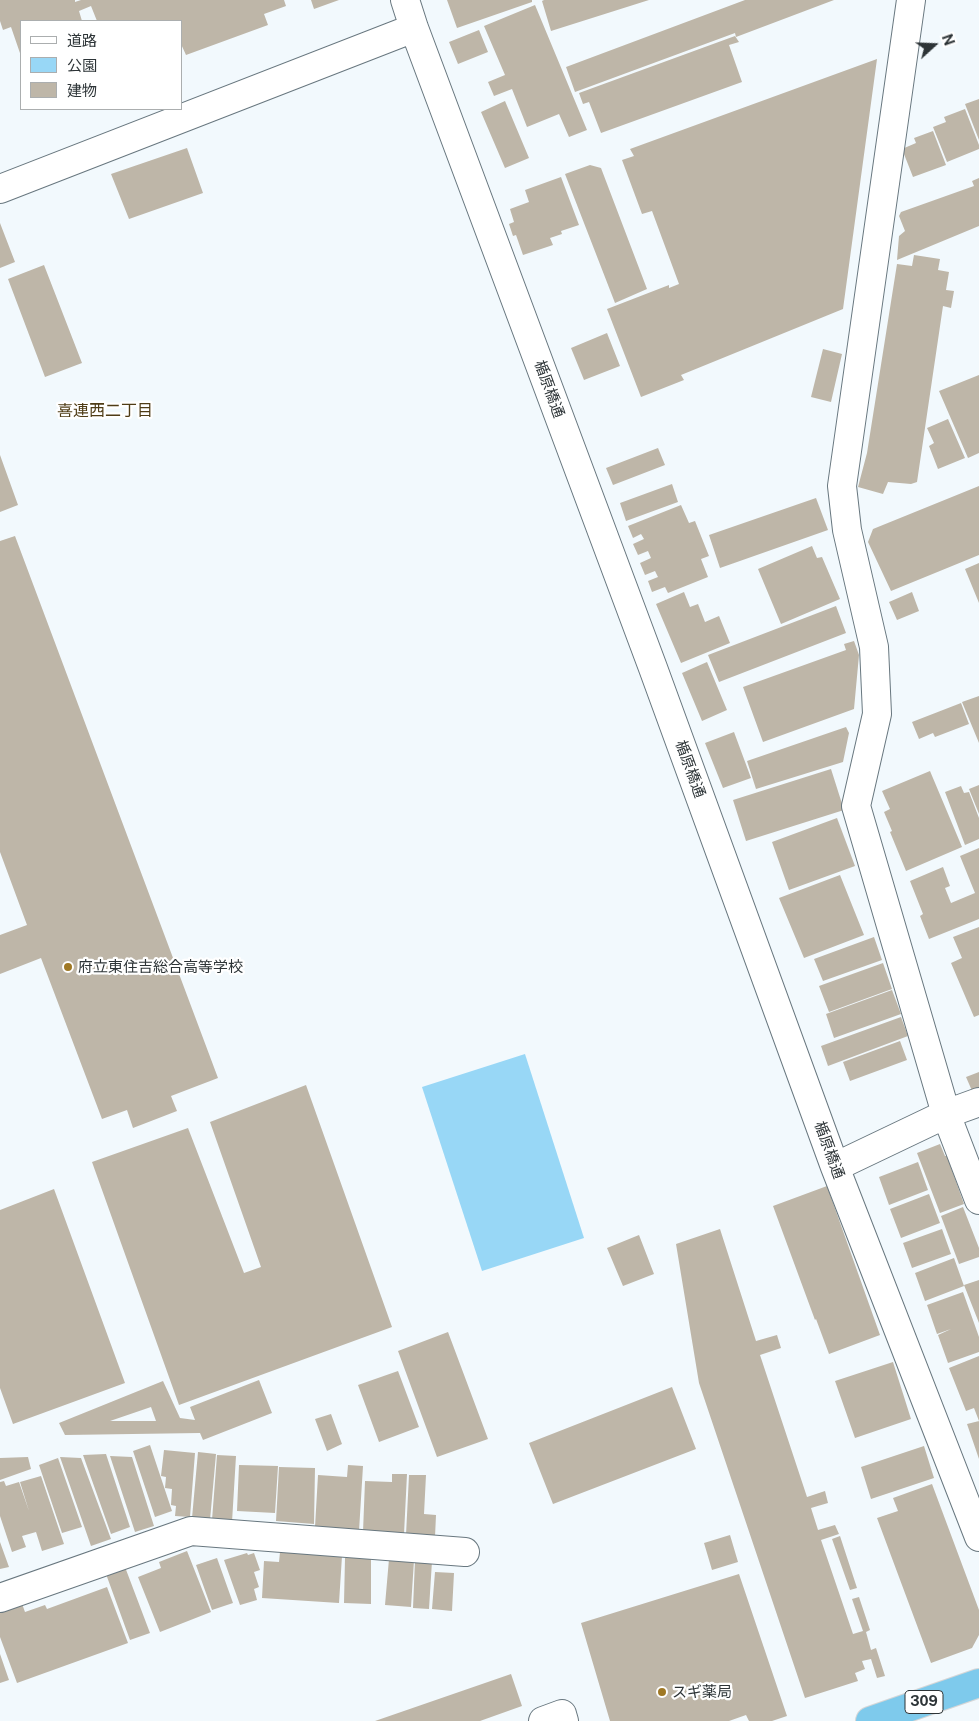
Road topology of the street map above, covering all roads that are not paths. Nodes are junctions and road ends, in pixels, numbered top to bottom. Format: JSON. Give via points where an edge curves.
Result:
{"nodes":[{"id":1,"x":405,"y":0,"type":"edge"},
{"id":2,"x":911,"y":0,"type":"edge"},
{"id":3,"x":414,"y":28,"type":"junction"},
{"id":4,"x":0,"y":189,"type":"edge"},
{"id":5,"x":979,"y":1102,"type":"edge"},
{"id":6,"x":946,"y":1114,"type":"junction"},
{"id":7,"x":835,"y":1167,"type":"junction"},
{"id":8,"x":979,"y":1200,"type":"edge"},
{"id":9,"x":979,"y":1537,"type":"edge"},
{"id":10,"x":465,"y":1552,"type":"dead end"},
{"id":11,"x":0,"y":1598,"type":"edge"},
{"id":12,"x":979,"y":1683,"type":"edge"},
{"id":13,"x":543,"y":1721,"type":"edge"},
{"id":14,"x":564,"y":1721,"type":"edge"},
{"id":15,"x":870,"y":1721,"type":"edge"}],
"edges":[{"from":1,"to":3,"type":"street","name":"楯原橋通"},
{"from":2,"to":6,"type":"street","via":[[842,486],[847,530],[874,648],[877,714],[856,806]]},
{"from":3,"to":4,"type":"street"},
{"from":3,"to":7,"type":"street","name":"楯原橋通"},
{"from":5,"to":6,"type":"street"},
{"from":6,"to":7,"type":"street"},
{"from":6,"to":8,"type":"street"},
{"from":7,"to":9,"type":"street","name":"楯原橋通"},
{"from":10,"to":11,"type":"street","via":[[191,1531]]},
{"from":12,"to":15,"type":"highway","number":"309"},
{"from":13,"to":14,"type":"street","via":[[562,1714]]}]}
